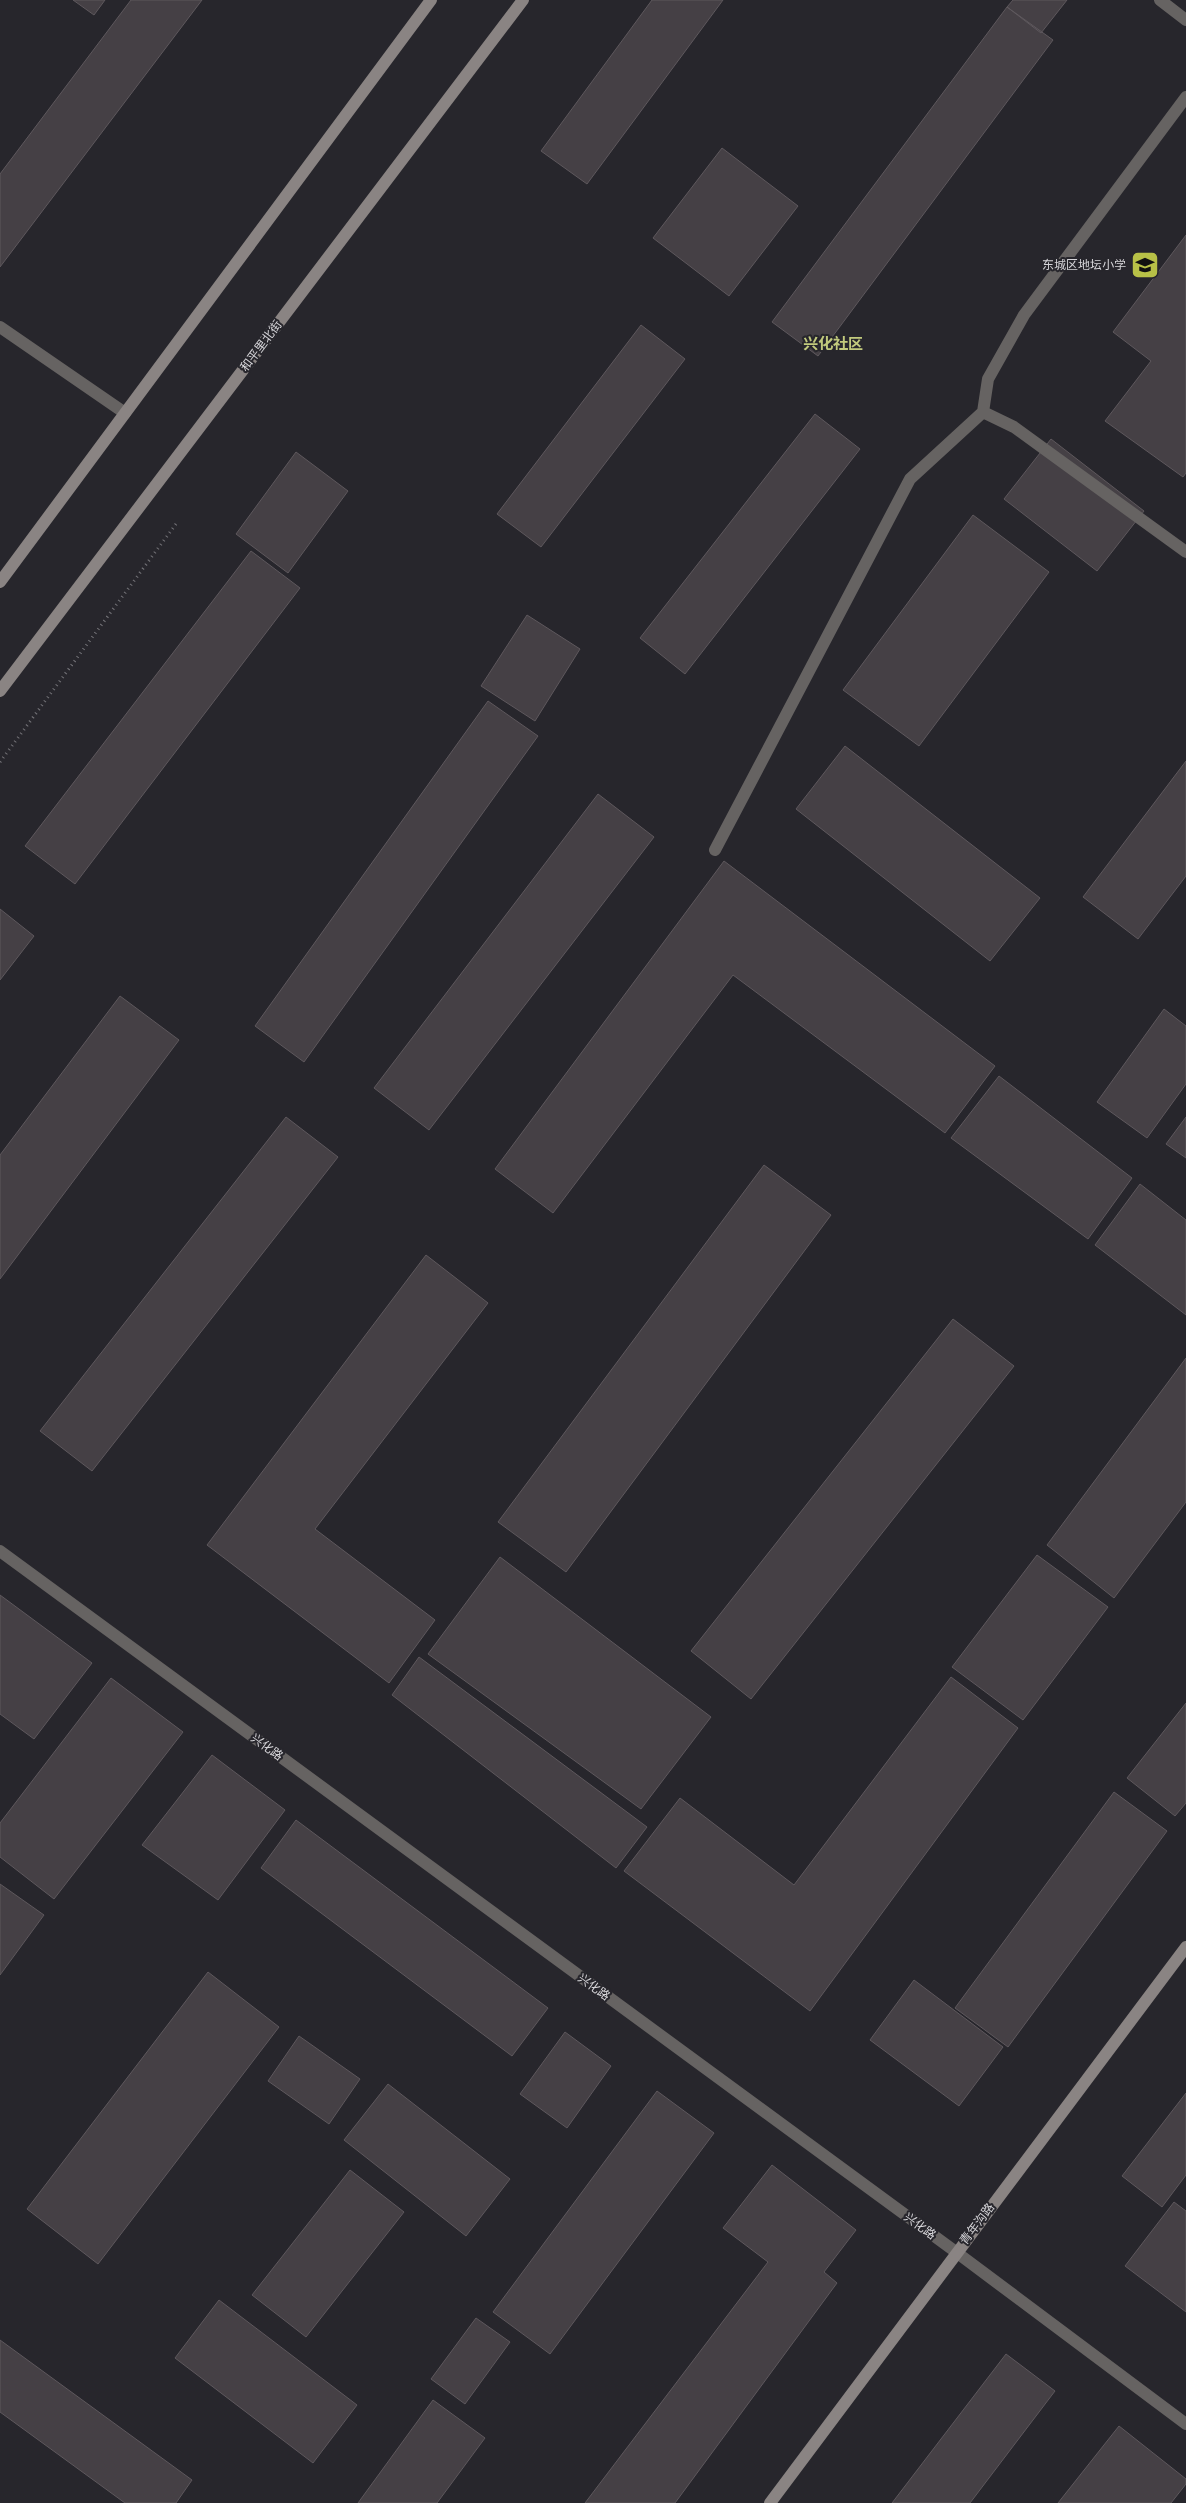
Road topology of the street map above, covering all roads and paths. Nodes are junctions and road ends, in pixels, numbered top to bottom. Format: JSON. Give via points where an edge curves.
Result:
{"nodes":[{"id":1,"x":431,"y":0,"type":"edge"},
{"id":2,"x":522,"y":0,"type":"edge"},
{"id":3,"x":1160,"y":0,"type":"edge"},
{"id":4,"x":1186,"y":20,"type":"edge"},
{"id":5,"x":1186,"y":97,"type":"edge"},
{"id":6,"x":0,"y":327,"type":"edge"},
{"id":7,"x":984,"y":412,"type":"junction"},
{"id":8,"x":125,"y":413,"type":"junction"},
{"id":9,"x":176,"y":524,"type":"dead end"},
{"id":10,"x":1186,"y":552,"type":"edge"},
{"id":11,"x":0,"y":582,"type":"edge"},
{"id":12,"x":0,"y":691,"type":"edge"},
{"id":13,"x":0,"y":762,"type":"edge"},
{"id":14,"x":715,"y":850,"type":"dead end"},
{"id":15,"x":0,"y":1551,"type":"edge"},
{"id":16,"x":1186,"y":1946,"type":"edge"},
{"id":17,"x":956,"y":2252,"type":"junction"},
{"id":18,"x":1186,"y":2424,"type":"edge"},
{"id":19,"x":770,"y":2503,"type":"edge"}],
"edges":[{"from":1,"to":8,"type":"main road"},
{"from":2,"to":12,"type":"main road","name":"和平里北街"},
{"from":3,"to":4,"type":"street"},
{"from":5,"to":7,"type":"street","via":[[1024,316],[988,379]]},
{"from":6,"to":8,"type":"street"},
{"from":7,"to":10,"type":"street","via":[[1014,427]]},
{"from":7,"to":14,"type":"street","via":[[910,479]]},
{"from":8,"to":11,"type":"main road"},
{"from":9,"to":13,"type":"path"},
{"from":15,"to":17,"type":"street","name":"兴化路"},
{"from":16,"to":17,"type":"main road","name":"青年沟路"},
{"from":17,"to":18,"type":"street","name":"兴化路"},
{"from":17,"to":19,"type":"main road","name":"青年沟路"}]}
